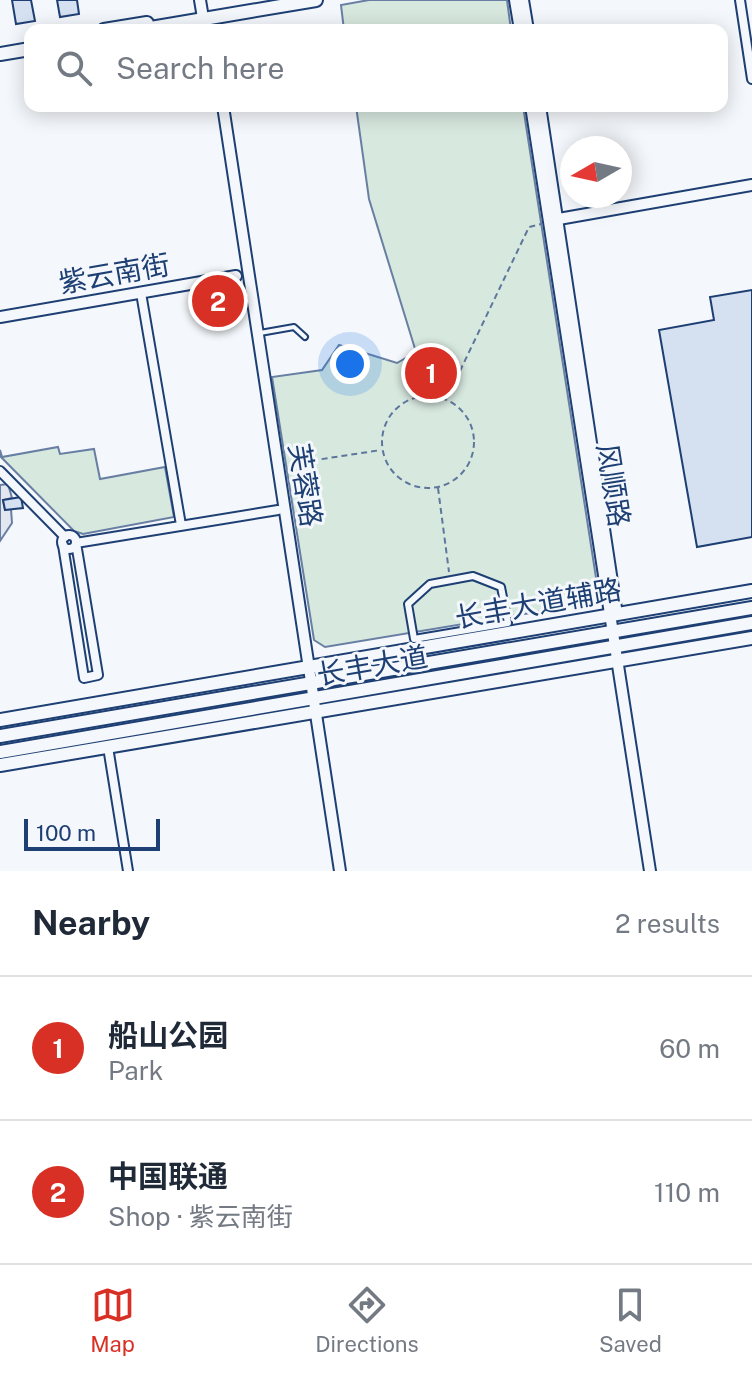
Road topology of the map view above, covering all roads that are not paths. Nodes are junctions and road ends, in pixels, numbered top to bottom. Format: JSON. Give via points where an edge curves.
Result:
{"nodes":[{"id":1,"x":280,"y":0,"type":"edge"},
{"id":2,"x":316,"y":0,"type":"edge"},
{"id":3,"x":515,"y":0,"type":"edge"},
{"id":4,"x":523,"y":0,"type":"edge"},
{"id":5,"x":740,"y":0,"type":"edge"},
{"id":6,"x":206,"y":15,"type":"edge"},
{"id":7,"x":145,"y":24,"type":"edge"},
{"id":8,"x":166,"y":24,"type":"edge"},
{"id":9,"x":519,"y":24,"type":"edge"},
{"id":10,"x":527,"y":24,"type":"edge"},
{"id":11,"x":24,"y":47,"type":"edge"},
{"id":12,"x":0,"y":51,"type":"edge"},
{"id":13,"x":752,"y":79,"type":"edge"},
{"id":14,"x":217,"y":112,"type":"edge"},
{"id":15,"x":224,"y":112,"type":"edge"},
{"id":16,"x":532,"y":112,"type":"edge"},
{"id":17,"x":541,"y":112,"type":"edge"},
{"id":18,"x":752,"y":187,"type":"edge"},
{"id":19,"x":554,"y":221,"type":"junction"},
{"id":20,"x":236,"y":276,"type":"dead end"},
{"id":21,"x":141,"y":293,"type":"junction"},
{"id":22,"x":0,"y":317,"type":"edge"},
{"id":23,"x":258,"y":333,"type":"junction"},
{"id":24,"x":305,"y":337,"type":"dead end"},
{"id":25,"x":1,"y":473,"type":"edge"},
{"id":26,"x":278,"y":508,"type":"junction"},
{"id":27,"x":181,"y":525,"type":"junction"},
{"id":28,"x":64,"y":541,"type":"junction"},
{"id":29,"x":76,"y":543,"type":"junction"},
{"id":30,"x":450,"y":578,"type":"joint"},
{"id":31,"x":752,"y":591,"type":"edge"},
{"id":32,"x":752,"y":608,"type":"edge"},
{"id":33,"x":614,"y":615,"type":"junction"},
{"id":34,"x":752,"y":623,"type":"edge"},
{"id":35,"x":616,"y":631,"type":"junction"},
{"id":36,"x":752,"y":638,"type":"edge"},
{"id":37,"x":620,"y":653,"type":"junction"},
{"id":38,"x":306,"y":668,"type":"junction"},
{"id":39,"x":308,"y":683,"type":"junction"},
{"id":40,"x":312,"y":706,"type":"junction"},
{"id":41,"x":0,"y":720,"type":"edge"},
{"id":42,"x":0,"y":736,"type":"edge"},
{"id":43,"x":107,"y":740,"type":"junction"},
{"id":44,"x":0,"y":752,"type":"edge"},
{"id":45,"x":0,"y":765,"type":"edge"},
{"id":46,"x":128,"y":871,"type":"edge"},
{"id":47,"x":333,"y":871,"type":"edge"},
{"id":48,"x":340,"y":871,"type":"edge"},
{"id":49,"x":650,"y":871,"type":"edge"},
{"id":50,"x":657,"y":871,"type":"edge"}],
"edges":[{"from":1,"to":6,"type":"main road"},
{"from":2,"to":6,"type":"main road"},
{"from":3,"to":9,"type":"street"},
{"from":4,"to":10,"type":"street"},
{"from":5,"to":13,"type":"street"},
{"from":6,"to":7,"type":"main road"},
{"from":6,"to":8,"type":"main road"},
{"from":11,"to":12,"type":"main road"},
{"from":14,"to":26,"type":"street","name":"芙蓉路"},
{"from":15,"to":23,"type":"street","name":"芙蓉路"},
{"from":16,"to":19,"type":"street","name":"风顺路"},
{"from":17,"to":19,"type":"street","name":"风顺路"},
{"from":18,"to":19,"type":"street"},
{"from":19,"to":33,"type":"street","name":"风顺路"},
{"from":20,"to":21,"type":"street","name":"紫云南街"},
{"from":21,"to":22,"type":"street","name":"紫云南街"},
{"from":21,"to":27,"type":"street"},
{"from":23,"to":24,"type":"lane","via":[[294,327]]},
{"from":23,"to":38,"type":"street","name":"芙蓉路"},
{"from":25,"to":28,"type":"street"},
{"from":26,"to":27,"type":"street"},
{"from":26,"to":38,"type":"street","name":"芙蓉路"},
{"from":27,"to":29,"type":"street"},
{"from":28,"to":29,"type":"street","via":[[70,549]]},
{"from":28,"to":29,"type":"street","via":[[84,678],[98,675]]},
{"from":30,"to":30,"type":"street","via":[[473,576],[501,587],[508,623],[414,639],[408,604],[430,584]]},
{"from":31,"to":33,"type":"main road","name":"长丰大道辅路"},
{"from":32,"to":35,"type":"main road","name":"长丰大道"},
{"from":33,"to":35,"type":"street","name":"风顺路"},
{"from":33,"to":38,"type":"main road","name":"长丰大道辅路"},
{"from":34,"to":37,"type":"main road","name":"长丰大道"},
{"from":35,"to":37,"type":"street","name":"风顺路"},
{"from":35,"to":39,"type":"main road","name":"长丰大道"},
{"from":36,"to":37,"type":"main road"},
{"from":37,"to":40,"type":"main road","name":"长丰大道"},
{"from":37,"to":49,"type":"street","name":"风顺路"},
{"from":37,"to":50,"type":"street","name":"风顺路"},
{"from":38,"to":39,"type":"street","name":"芙蓉路"},
{"from":38,"to":41,"type":"main road","name":"长丰大道辅路"},
{"from":39,"to":40,"type":"street","name":"芙蓉路"},
{"from":39,"to":42,"type":"main road","name":"长丰大道"},
{"from":40,"to":43,"type":"main road","name":"长丰大道"},
{"from":40,"to":47,"type":"street","name":"芙蓉路"},
{"from":40,"to":48,"type":"street","name":"芙蓉路"},
{"from":43,"to":44,"type":"main road","name":"长丰大道"},
{"from":43,"to":45,"type":"main road"},
{"from":43,"to":46,"type":"street"}]}
